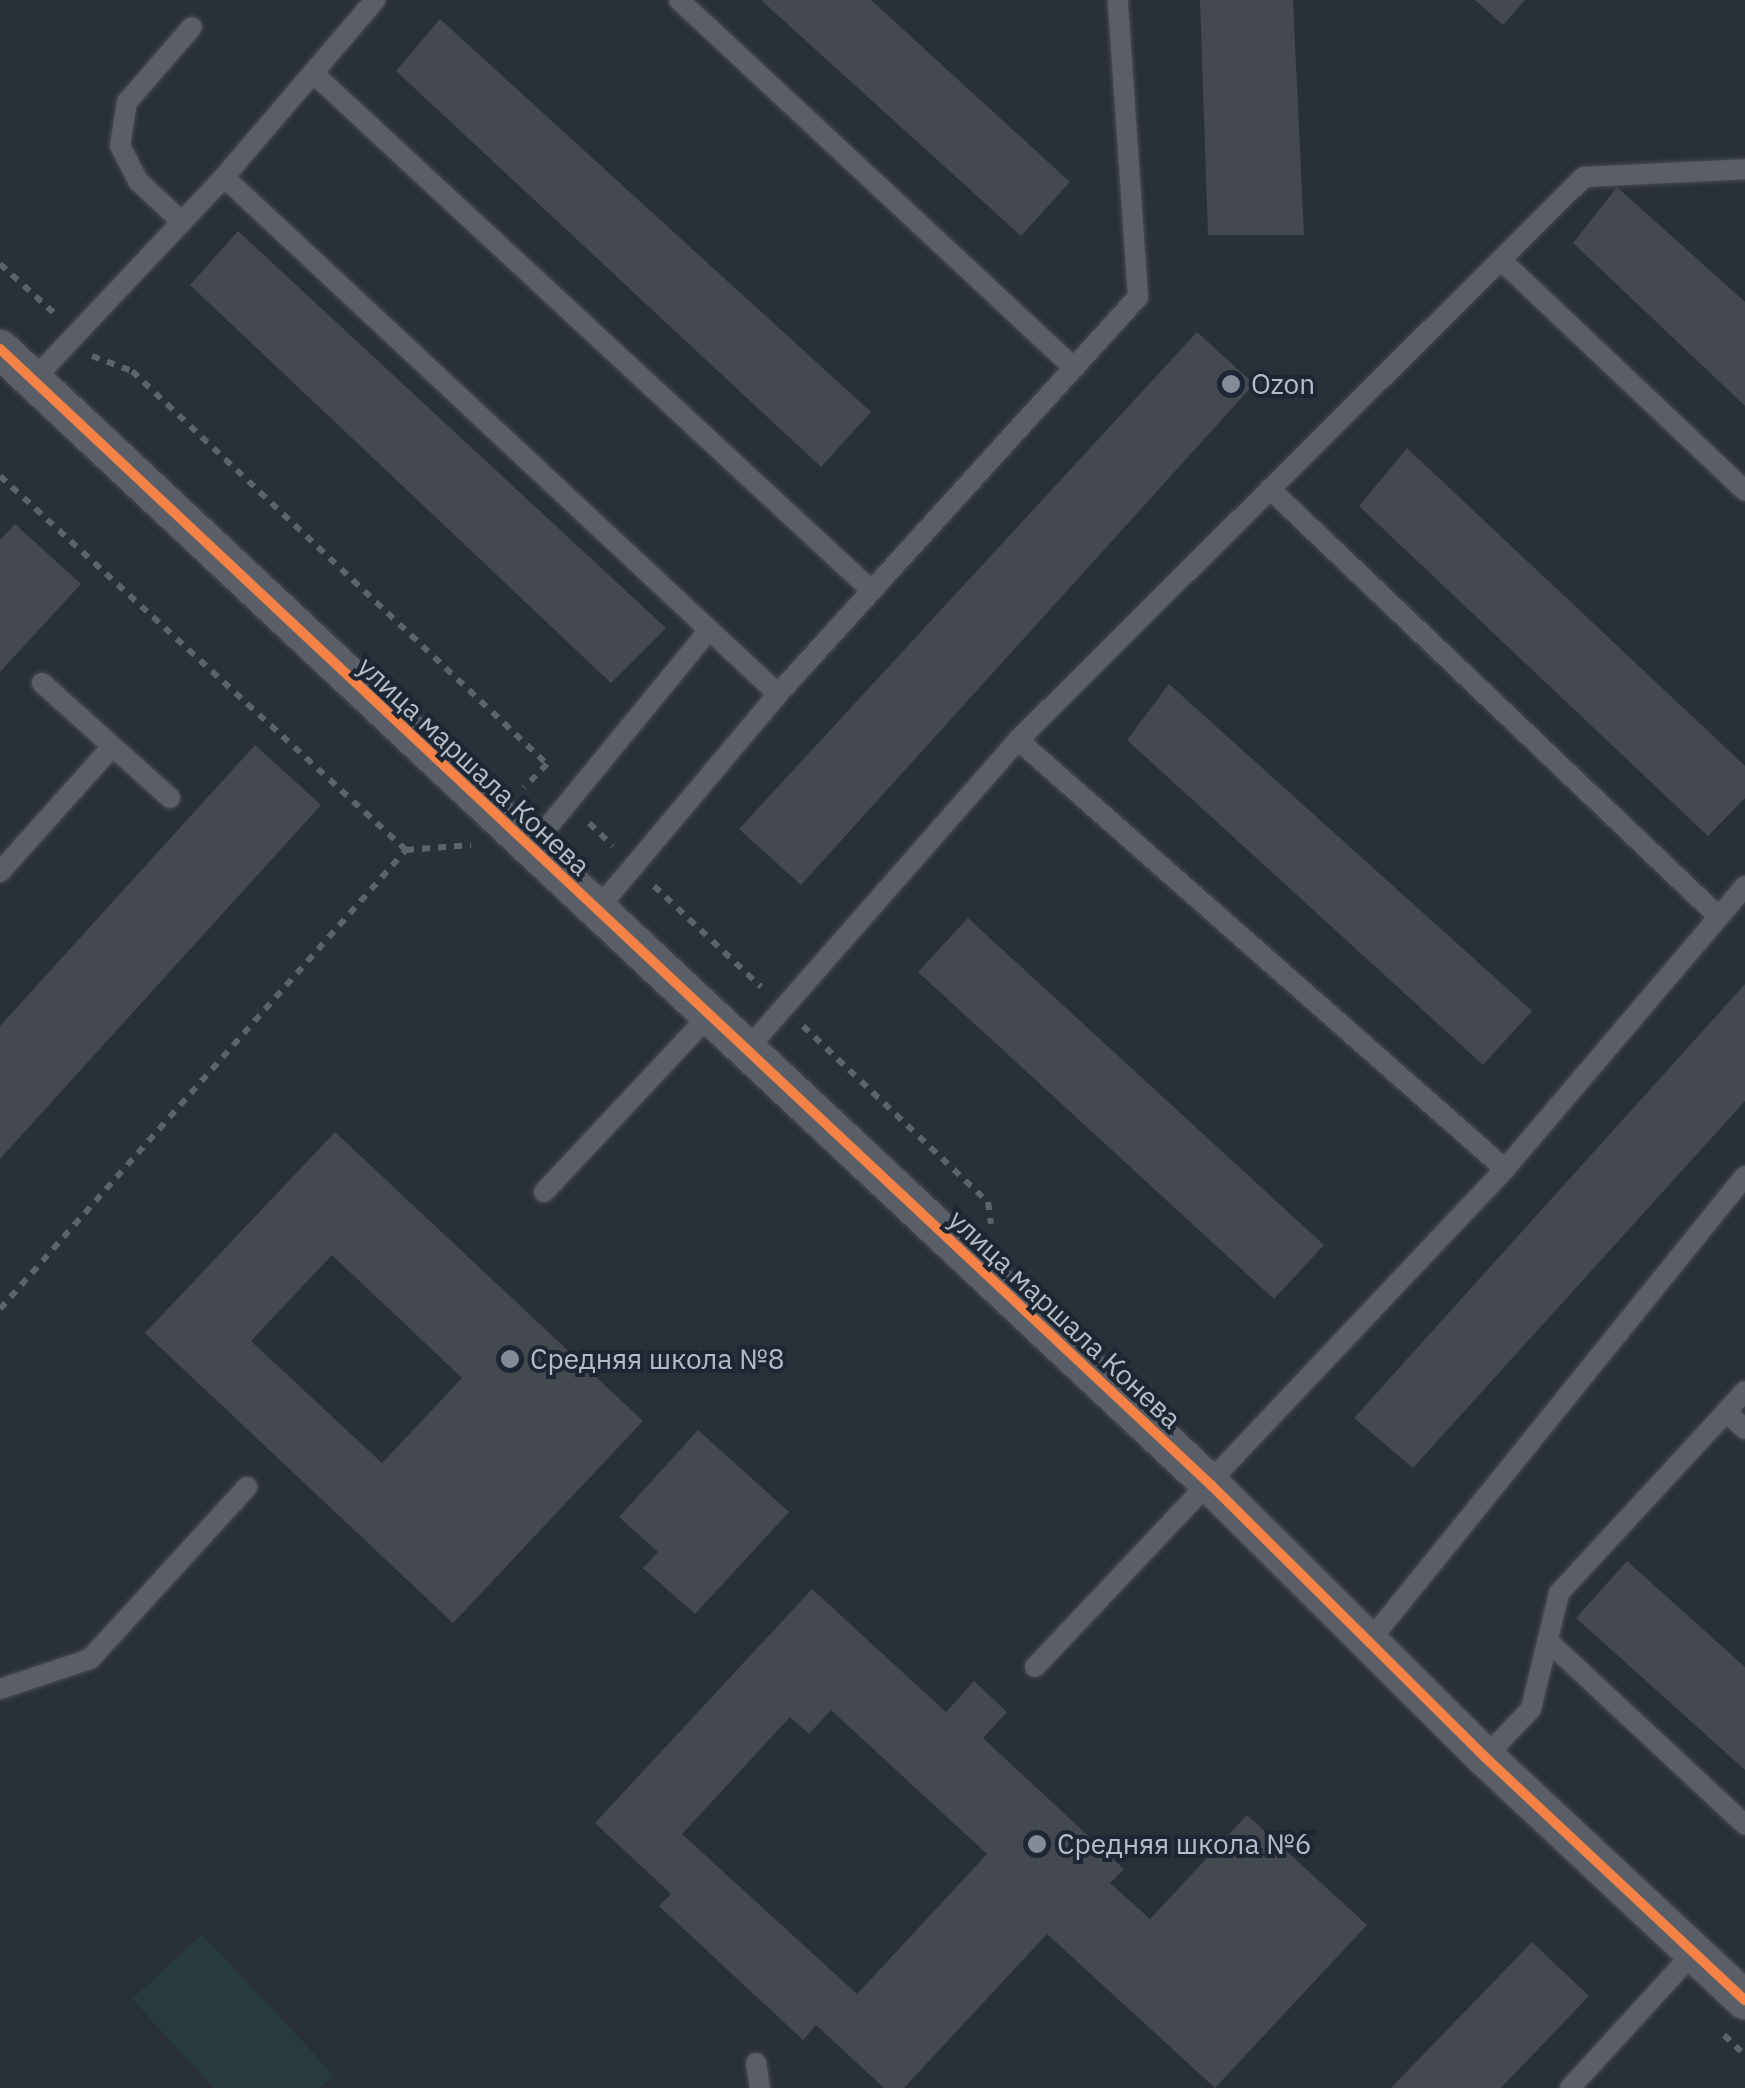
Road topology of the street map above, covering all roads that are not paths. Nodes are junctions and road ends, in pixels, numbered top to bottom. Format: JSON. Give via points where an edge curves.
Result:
{"nodes":[{"id":1,"x":375,"y":0,"type":"edge"},
{"id":2,"x":679,"y":0,"type":"edge"},
{"id":3,"x":1118,"y":0,"type":"edge"},
{"id":4,"x":192,"y":27,"type":"dead end"},
{"id":5,"x":313,"y":73,"type":"junction"},
{"id":6,"x":1745,"y":169,"type":"edge"},
{"id":7,"x":224,"y":177,"type":"junction"},
{"id":8,"x":182,"y":222,"type":"junction"},
{"id":9,"x":1500,"y":260,"type":"junction"},
{"id":10,"x":0,"y":349,"type":"edge"},
{"id":11,"x":1074,"y":368,"type":"junction"},
{"id":12,"x":32,"y":381,"type":"junction"},
{"id":13,"x":1270,"y":489,"type":"junction"},
{"id":14,"x":1745,"y":490,"type":"edge"},
{"id":15,"x":872,"y":590,"type":"junction"},
{"id":16,"x":709,"y":630,"type":"junction"},
{"id":17,"x":42,"y":683,"type":"dead end"},
{"id":18,"x":778,"y":694,"type":"junction"},
{"id":19,"x":1018,"y":740,"type":"junction"},
{"id":20,"x":111,"y":748,"type":"junction"},
{"id":21,"x":170,"y":798,"type":"dead end"},
{"id":22,"x":529,"y":850,"type":"junction"},
{"id":23,"x":0,"y":872,"type":"edge"},
{"id":24,"x":1745,"y":886,"type":"edge"},
{"id":25,"x":596,"y":911,"type":"junction"},
{"id":26,"x":1719,"y":917,"type":"junction"},
{"id":27,"x":708,"y":1018,"type":"junction"},
{"id":28,"x":744,"y":1052,"type":"junction"},
{"id":29,"x":1505,"y":1169,"type":"junction"},
{"id":30,"x":1745,"y":1176,"type":"edge"},
{"id":31,"x":544,"y":1192,"type":"dead end"},
{"id":32,"x":1745,"y":1391,"type":"edge"},
{"id":33,"x":1726,"y":1412,"type":"junction"},
{"id":34,"x":1745,"y":1429,"type":"edge"},
{"id":35,"x":1212,"y":1486,"type":"junction"},
{"id":36,"x":247,"y":1487,"type":"dead end"},
{"id":37,"x":1549,"y":1642,"type":"junction"},
{"id":38,"x":1368,"y":1643,"type":"junction"},
{"id":39,"x":1035,"y":1666,"type":"dead end"},
{"id":40,"x":0,"y":1689,"type":"edge"},
{"id":41,"x":1484,"y":1756,"type":"junction"},
{"id":42,"x":1745,"y":1825,"type":"edge"},
{"id":43,"x":1694,"y":1952,"type":"junction"},
{"id":44,"x":1745,"y":2000,"type":"edge"},
{"id":45,"x":756,"y":2063,"type":"dead end"},
{"id":46,"x":760,"y":2088,"type":"edge"},
{"id":47,"x":1570,"y":2088,"type":"edge"}],
"edges":[{"from":1,"to":5,"type":"lane"},
{"from":2,"to":11,"type":"lane"},
{"from":3,"to":11,"type":"lane","via":[[1138,297]]},
{"from":4,"to":8,"type":"lane","via":[[127,102],[120,146],[138,181]]},
{"from":5,"to":7,"type":"lane"},
{"from":5,"to":15,"type":"lane"},
{"from":6,"to":9,"type":"lane","via":[[1584,177]]},
{"from":7,"to":8,"type":"lane"},
{"from":7,"to":16,"type":"lane"},
{"from":8,"to":12,"type":"lane"},
{"from":9,"to":13,"type":"lane"},
{"from":9,"to":14,"type":"lane"},
{"from":10,"to":12,"type":"street","name":"улица маршала Конева"},
{"from":11,"to":15,"type":"lane"},
{"from":12,"to":22,"type":"street","name":"улица маршала Конева"},
{"from":13,"to":19,"type":"lane"},
{"from":13,"to":26,"type":"lane"},
{"from":15,"to":18,"type":"lane"},
{"from":16,"to":18,"type":"lane"},
{"from":16,"to":22,"type":"lane"},
{"from":17,"to":20,"type":"lane"},
{"from":18,"to":25,"type":"lane"},
{"from":19,"to":28,"type":"lane"},
{"from":19,"to":29,"type":"lane"},
{"from":20,"to":21,"type":"lane"},
{"from":20,"to":23,"type":"lane"},
{"from":22,"to":25,"type":"street","name":"улица маршала Конева"},
{"from":24,"to":26,"type":"lane"},
{"from":25,"to":27,"type":"street","name":"улица маршала Конева"},
{"from":26,"to":29,"type":"lane"},
{"from":27,"to":28,"type":"street","name":"улица маршала Конева"},
{"from":27,"to":31,"type":"lane"},
{"from":28,"to":35,"type":"street","name":"улица маршала Конева"},
{"from":29,"to":35,"type":"lane"},
{"from":30,"to":38,"type":"lane"},
{"from":32,"to":33,"type":"lane"},
{"from":33,"to":34,"type":"lane"},
{"from":33,"to":37,"type":"lane","via":[[1560,1593]]},
{"from":35,"to":38,"type":"street","name":"улица маршала Конева"},
{"from":35,"to":39,"type":"lane"},
{"from":36,"to":40,"type":"lane","via":[[90,1659]]},
{"from":37,"to":41,"type":"lane","via":[[1531,1709]]},
{"from":37,"to":42,"type":"lane"},
{"from":38,"to":41,"type":"street","name":"улица маршала Конева"},
{"from":41,"to":43,"type":"street","name":"улица маршала Конева"},
{"from":43,"to":44,"type":"street","name":"улица маршала Конева"},
{"from":43,"to":47,"type":"lane"},
{"from":45,"to":46,"type":"lane"}]}
